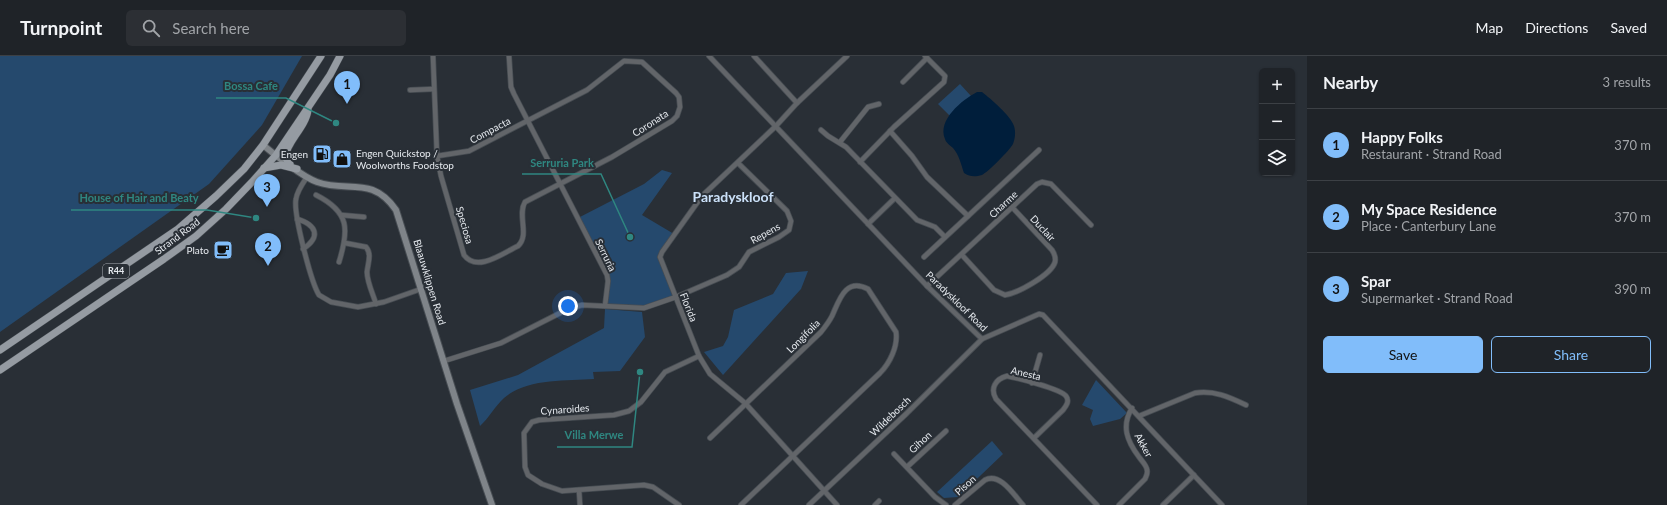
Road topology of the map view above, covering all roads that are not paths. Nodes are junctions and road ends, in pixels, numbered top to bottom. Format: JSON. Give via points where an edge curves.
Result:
{"nodes":[{"id":1,"x":320,"y":56,"type":"edge"},
{"id":2,"x":340,"y":56,"type":"edge"},
{"id":3,"x":433,"y":56,"type":"edge"},
{"id":4,"x":509,"y":56,"type":"edge"},
{"id":5,"x":709,"y":56,"type":"edge"},
{"id":6,"x":754,"y":56,"type":"edge"},
{"id":7,"x":847,"y":56,"type":"edge"},
{"id":8,"x":926,"y":57,"type":"edge"},
{"id":9,"x":903,"y":82,"type":"dead end"},
{"id":10,"x":434,"y":89,"type":"junction"},
{"id":11,"x":410,"y":90,"type":"dead end"},
{"id":12,"x":797,"y":103,"type":"junction"},
{"id":13,"x":879,"y":104,"type":"dead end"},
{"id":14,"x":308,"y":108,"type":"junction"},
{"id":15,"x":527,"y":121,"type":"junction"},
{"id":16,"x":776,"y":126,"type":"junction"},
{"id":17,"x":822,"y":130,"type":"dead end"},
{"id":18,"x":890,"y":131,"type":"junction"},
{"id":19,"x":840,"y":142,"type":"junction"},
{"id":20,"x":263,"y":146,"type":"junction"},
{"id":21,"x":1038,"y":150,"type":"dead end"},
{"id":22,"x":276,"y":155,"type":"junction"},
{"id":23,"x":437,"y":156,"type":"junction"},
{"id":24,"x":860,"y":162,"type":"junction"},
{"id":25,"x":738,"y":163,"type":"junction"},
{"id":26,"x":290,"y":164,"type":"junction"},
{"id":27,"x":264,"y":168,"type":"junction"},
{"id":28,"x":297,"y":169,"type":"junction"},
{"id":29,"x":307,"y":176,"type":"junction"},
{"id":30,"x":560,"y":184,"type":"junction"},
{"id":31,"x":316,"y":195,"type":"dead end"},
{"id":32,"x":895,"y":198,"type":"junction"},
{"id":33,"x":1012,"y":207,"type":"junction"},
{"id":34,"x":341,"y":215,"type":"junction"},
{"id":35,"x":968,"y":216,"type":"junction"},
{"id":36,"x":364,"y":217,"type":"dead end"},
{"id":37,"x":298,"y":219,"type":"junction"},
{"id":38,"x":868,"y":224,"type":"junction"},
{"id":39,"x":1090,"y":226,"type":"dead end"},
{"id":40,"x":946,"y":237,"type":"junction"},
{"id":41,"x":345,"y":243,"type":"junction"},
{"id":42,"x":303,"y":249,"type":"junction"},
{"id":43,"x":962,"y":255,"type":"junction"},
{"id":44,"x":924,"y":257,"type":"dead end"},
{"id":45,"x":339,"y":262,"type":"dead end"},
{"id":46,"x":927,"y":286,"type":"junction"},
{"id":47,"x":421,"y":289,"type":"junction"},
{"id":48,"x":676,"y":297,"type":"junction"},
{"id":49,"x":376,"y":304,"type":"junction"},
{"id":50,"x":605,"y":306,"type":"junction"},
{"id":51,"x":982,"y":339,"type":"junction"},
{"id":52,"x":0,"y":350,"type":"edge"},
{"id":53,"x":1040,"y":355,"type":"dead end"},
{"id":54,"x":699,"y":356,"type":"junction"},
{"id":55,"x":444,"y":361,"type":"junction"},
{"id":56,"x":0,"y":370,"type":"edge"},
{"id":57,"x":1032,"y":383,"type":"junction"},
{"id":58,"x":745,"y":404,"type":"junction"},
{"id":59,"x":1246,"y":405,"type":"dead end"},
{"id":60,"x":1132,"y":408,"type":"junction"},
{"id":61,"x":1139,"y":416,"type":"junction"},
{"id":62,"x":946,"y":431,"type":"dead end"},
{"id":63,"x":710,"y":438,"type":"dead end"},
{"id":64,"x":1034,"y":438,"type":"junction"},
{"id":65,"x":894,"y":454,"type":"dead end"},
{"id":66,"x":793,"y":456,"type":"junction"},
{"id":67,"x":907,"y":467,"type":"junction"},
{"id":68,"x":1194,"y":475,"type":"junction"},
{"id":69,"x":579,"y":490,"type":"junction"},
{"id":70,"x":824,"y":490,"type":"junction"},
{"id":71,"x":492,"y":505,"type":"edge"},
{"id":72,"x":580,"y":505,"type":"edge"},
{"id":73,"x":678,"y":505,"type":"edge"},
{"id":74,"x":741,"y":505,"type":"edge"},
{"id":75,"x":809,"y":505,"type":"edge"},
{"id":76,"x":837,"y":505,"type":"edge"},
{"id":77,"x":946,"y":505,"type":"edge"},
{"id":78,"x":955,"y":505,"type":"edge"},
{"id":79,"x":1023,"y":505,"type":"edge"},
{"id":80,"x":1097,"y":505,"type":"edge"},
{"id":81,"x":1119,"y":505,"type":"edge"},
{"id":82,"x":1163,"y":505,"type":"edge"},
{"id":83,"x":1222,"y":505,"type":"edge"}],
"edges":[{"from":1,"to":20,"type":"main road","name":"Strand Road","number":"R44"},
{"from":2,"to":14,"type":"main road","name":"Strand Road","number":"R44"},
{"from":3,"to":10,"type":"street","name":"Speciosa"},
{"from":4,"to":15,"type":"street","name":"Serruria","via":[[511,87]]},
{"from":5,"to":16,"type":"street","name":"Paradyskloof Road"},
{"from":6,"to":12,"type":"street"},
{"from":7,"to":12,"type":"street","name":"Florida"},
{"from":8,"to":9,"type":"street"},
{"from":8,"to":18,"type":"street","via":[[945,76],[944,82]]},
{"from":10,"to":11,"type":"street"},
{"from":10,"to":23,"type":"street","name":"Speciosa"},
{"from":12,"to":16,"type":"street","name":"Florida"},
{"from":13,"to":19,"type":"street","via":[[868,107]]},
{"from":14,"to":22,"type":"main road","name":"Strand Road","number":"R44"},
{"from":14,"to":26,"type":"main road","via":[[305,122],[287,150],[286,158]]},
{"from":15,"to":23,"type":"street","name":"Compacta","via":[[469,151]]},
{"from":15,"to":30,"type":"street","name":"Serruria"},
{"from":15,"to":30,"type":"street","name":"Coronata","via":[[587,90],[624,61],[642,62],[679,97],[679,112],[672,121],[636,144]]},
{"from":16,"to":25,"type":"street","name":"Florida"},
{"from":16,"to":38,"type":"street","name":"Paradyskloof Road"},
{"from":17,"to":19,"type":"street"},
{"from":18,"to":24,"type":"street"},
{"from":18,"to":35,"type":"street","via":[[927,177]]},
{"from":19,"to":24,"type":"street"},
{"from":20,"to":22,"type":"street","name":"Blaauwklippen Road"},
{"from":20,"to":52,"type":"main road","name":"Strand Road","number":"R44","via":[[244,169],[178,229]]},
{"from":21,"to":35,"type":"street"},
{"from":22,"to":26,"type":"street","name":"Blaauwklippen Road"},
{"from":22,"to":27,"type":"main road","name":"Strand Road","number":"R44"},
{"from":23,"to":30,"type":"street","name":"Speciosa","via":[[464,255],[471,261],[485,262],[522,243],[525,202]]},
{"from":24,"to":32,"type":"street"},
{"from":25,"to":48,"type":"street","name":"Florida","via":[[702,196],[662,252],[661,264]]},
{"from":25,"to":48,"type":"street","name":"Repens","via":[[787,211],[791,221],[789,230],[750,252],[735,271]]},
{"from":26,"to":28,"type":"street","name":"Blaauwklippen Road"},
{"from":27,"to":28,"type":"main road","via":[[281,165]]},
{"from":27,"to":56,"type":"main road","name":"Strand Road","number":"R44","via":[[196,236]]},
{"from":28,"to":29,"type":"street","name":"Blaauwklippen Road"},
{"from":29,"to":37,"type":"street","via":[[295,199]]},
{"from":29,"to":47,"type":"street","name":"Blaauwklippen Road","via":[[332,186],[366,187],[387,199],[399,215]]},
{"from":30,"to":50,"type":"street","name":"Serruria","via":[[607,275]]},
{"from":31,"to":34,"type":"street","via":[[331,204]]},
{"from":32,"to":38,"type":"street"},
{"from":32,"to":40,"type":"street","via":[[917,220],[936,227]]},
{"from":33,"to":39,"type":"street","name":"Charme","via":[[1037,184],[1047,182]]},
{"from":33,"to":43,"type":"street","name":"Charme"},
{"from":33,"to":43,"type":"street","name":"Duclair","via":[[1052,250],[1055,258],[1053,266],[1034,283],[1005,295],[994,290]]},
{"from":34,"to":36,"type":"street"},
{"from":34,"to":41,"type":"street"},
{"from":35,"to":40,"type":"street"},
{"from":37,"to":42,"type":"street"},
{"from":37,"to":42,"type":"street","via":[[314,230],[314,239]]},
{"from":38,"to":46,"type":"street","name":"Paradyskloof Road"},
{"from":40,"to":44,"type":"street"},
{"from":41,"to":45,"type":"street"},
{"from":41,"to":49,"type":"street","via":[[368,248],[368,276]]},
{"from":42,"to":49,"type":"street","via":[[317,292],[322,298],[358,307]]},
{"from":43,"to":46,"type":"street","name":"Charme"},
{"from":46,"to":51,"type":"street","name":"Paradyskloof Road"},
{"from":47,"to":49,"type":"street"},
{"from":47,"to":55,"type":"street","name":"Blaauwklippen Road"},
{"from":48,"to":50,"type":"street","name":"Repens","via":[[640,309]]},
{"from":48,"to":54,"type":"street","name":"Florida"},
{"from":50,"to":55,"type":"street","via":[[582,305],[568,309],[501,343]]},
{"from":51,"to":60,"type":"street","name":"Paradyskloof Road","via":[[1035,314],[1043,315]]},
{"from":51,"to":70,"type":"street","name":"Wildebosch"},
{"from":53,"to":57,"type":"street"},
{"from":54,"to":58,"type":"street","name":"Florida","via":[[710,374]]},
{"from":54,"to":69,"type":"street","name":"Cynaroides","via":[[666,372],[641,402],[629,411],[614,415],[532,422],[523,438],[528,475],[558,490]]},
{"from":55,"to":71,"type":"street","name":"Blaauwklippen Road"},
{"from":57,"to":64,"type":"street","name":"Anesta","via":[[1064,394],[1068,400],[1067,406]]},
{"from":57,"to":64,"type":"street","name":"Anesta","via":[[1007,376],[997,382],[993,392],[996,399]]},
{"from":58,"to":63,"type":"street","name":"Longifolia"},
{"from":58,"to":66,"type":"street","name":"Florida"},
{"from":58,"to":66,"type":"street","name":"Longifolia","via":[[824,329],[844,290],[856,287],[868,289],[896,332],[897,339],[889,362]]},
{"from":59,"to":61,"type":"street","via":[[1221,394],[1204,391]]},
{"from":60,"to":61,"type":"street","name":"Paradyskloof Road"},
{"from":60,"to":81,"type":"street","name":"Akker","via":[[1126,418],[1127,433],[1146,467],[1147,475]]},
{"from":61,"to":68,"type":"street","name":"Paradyskloof Road"},
{"from":62,"to":67,"type":"street","name":"Gihon"},
{"from":64,"to":80,"type":"street","name":"Anesta"},
{"from":65,"to":67,"type":"street"},
{"from":66,"to":70,"type":"street","name":"Florida"},
{"from":66,"to":74,"type":"street"},
{"from":67,"to":77,"type":"street"},
{"from":68,"to":82,"type":"street"},
{"from":68,"to":83,"type":"street","name":"Paradyskloof Road"},
{"from":69,"to":72,"type":"street"},
{"from":69,"to":73,"type":"street","name":"Cynaroides","via":[[650,486]]},
{"from":70,"to":75,"type":"street","name":"Wildebosch"},
{"from":70,"to":76,"type":"street","name":"Florida"},
{"from":78,"to":79,"type":"street","name":"Pison","via":[[990,477],[998,479]]}]}
